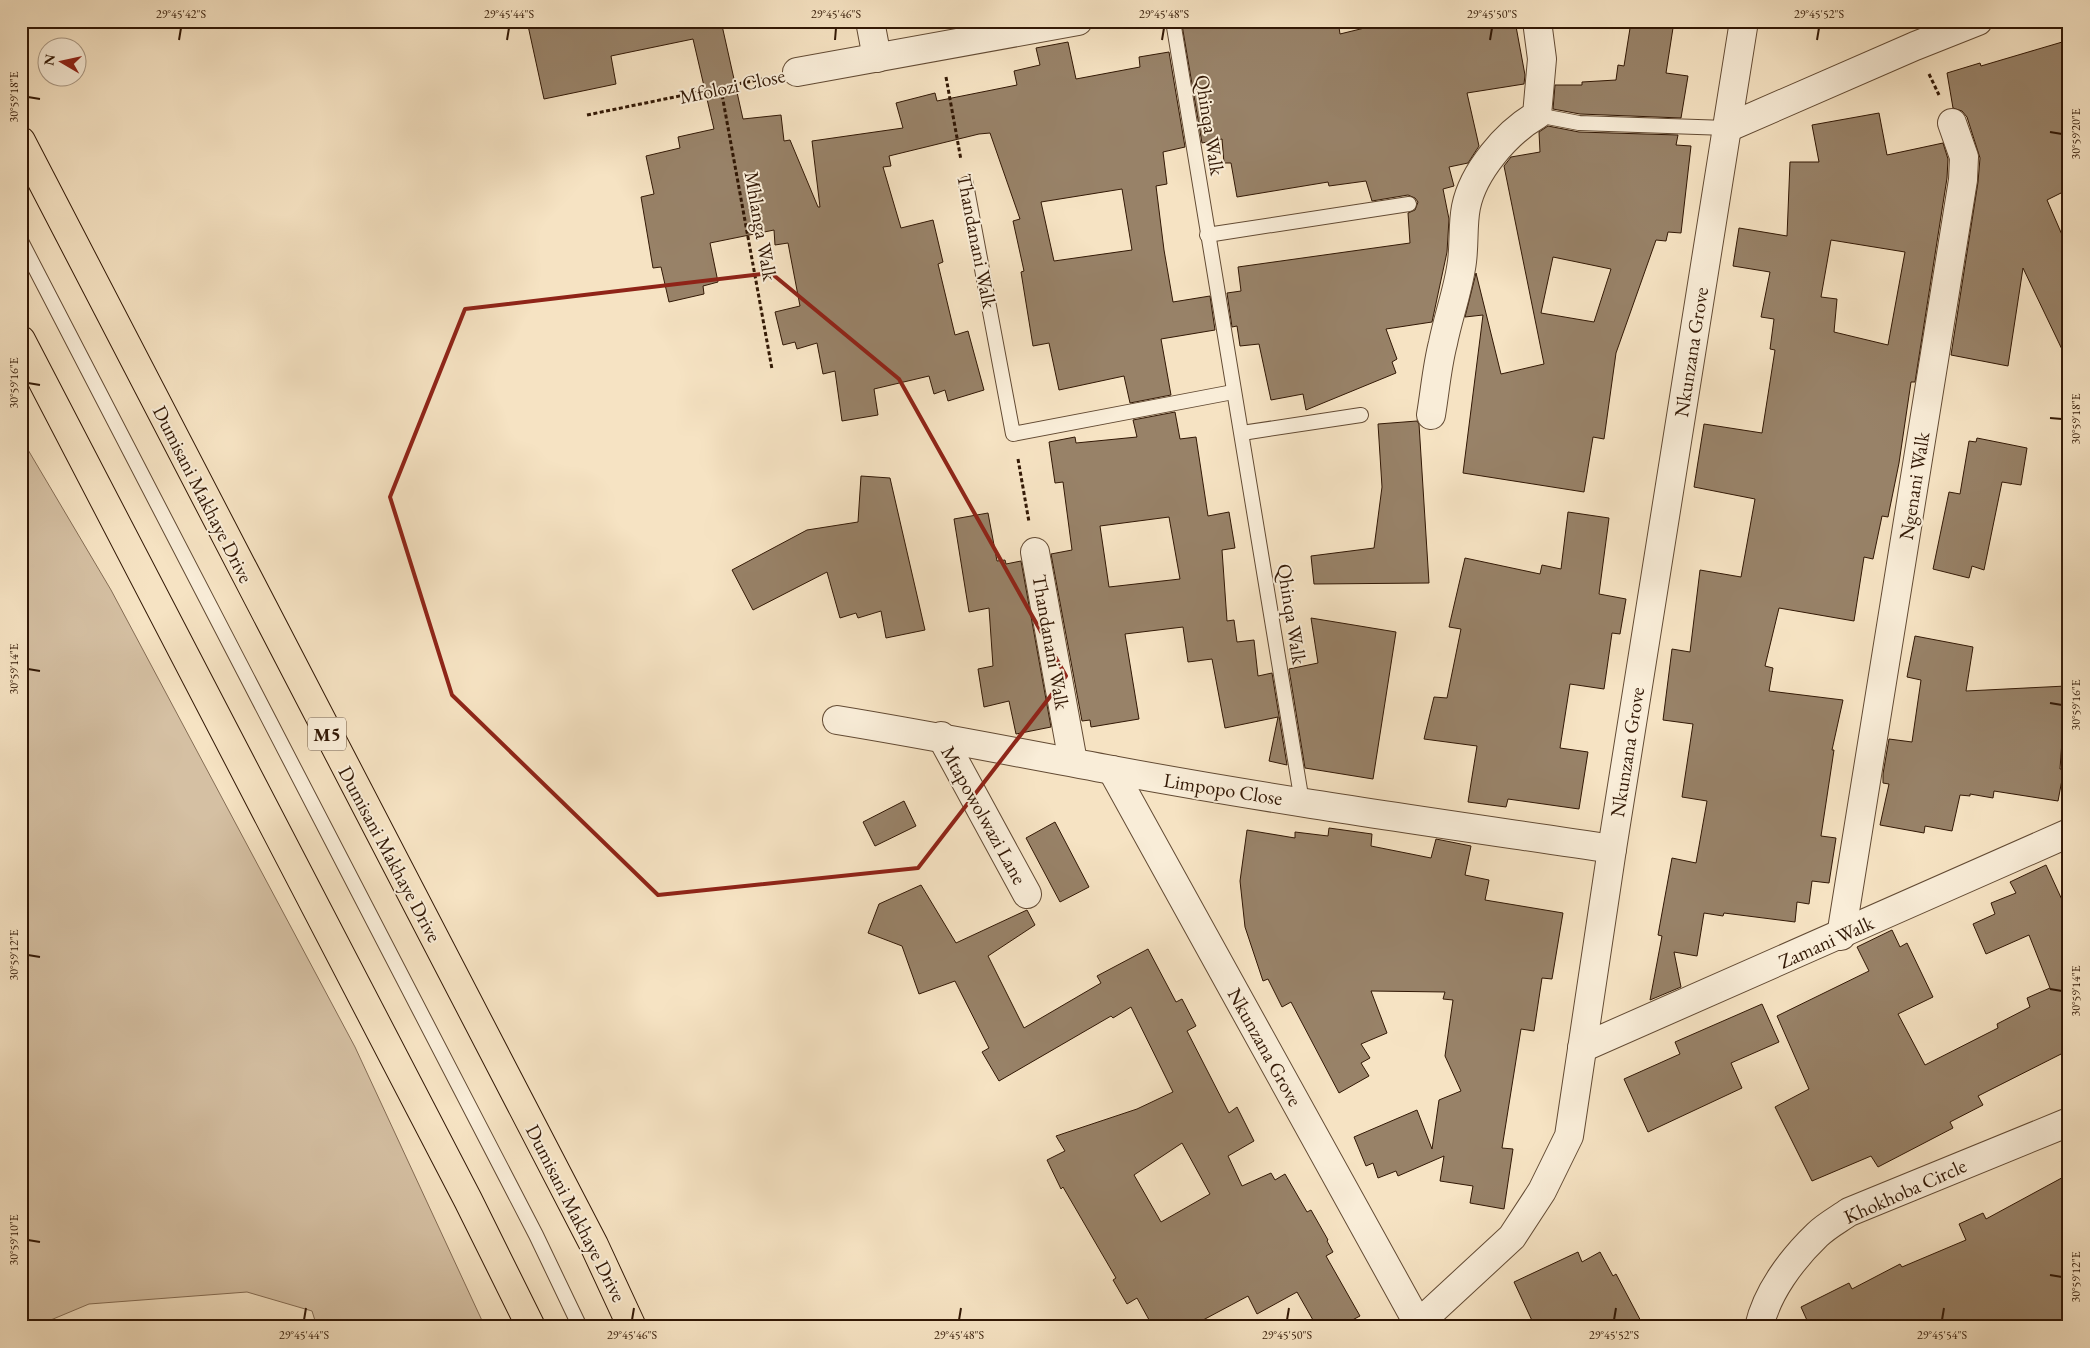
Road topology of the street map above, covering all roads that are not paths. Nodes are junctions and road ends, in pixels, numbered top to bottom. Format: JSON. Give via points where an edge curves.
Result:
{"nodes":[{"id":1,"x":870,"y":21,"type":"edge"},
{"id":2,"x":1078,"y":21,"type":"edge"},
{"id":3,"x":1173,"y":21,"type":"edge"},
{"id":4,"x":1537,"y":21,"type":"edge"},
{"id":5,"x":1744,"y":21,"type":"edge"},
{"id":6,"x":1978,"y":21,"type":"edge"},
{"id":7,"x":877,"y":58,"type":"junction"},
{"id":8,"x":797,"y":72,"type":"road end"},
{"id":9,"x":1537,"y":115,"type":"junction"},
{"id":10,"x":1952,"y":123,"type":"road end"},
{"id":11,"x":1727,"y":128,"type":"junction"},
{"id":12,"x":21,"y":141,"type":"edge"},
{"id":13,"x":966,"y":184,"type":"road end"},
{"id":14,"x":1409,"y":204,"type":"dead end"},
{"id":15,"x":1207,"y":235,"type":"junction"},
{"id":16,"x":21,"y":241,"type":"edge"},
{"id":17,"x":21,"y":340,"type":"edge"},
{"id":18,"x":1234,"y":392,"type":"junction"},
{"id":19,"x":1361,"y":415,"type":"dead end"},
{"id":20,"x":1431,"y":415,"type":"dead end"},
{"id":21,"x":1242,"y":433,"type":"junction"},
{"id":22,"x":1035,"y":552,"type":"road end"},
{"id":23,"x":836,"y":720,"type":"dead end"},
{"id":24,"x":941,"y":736,"type":"junction"},
{"id":25,"x":1073,"y":762,"type":"junction"},
{"id":26,"x":1112,"y":770,"type":"junction"},
{"id":27,"x":1302,"y":802,"type":"junction"},
{"id":28,"x":2069,"y":833,"type":"edge"},
{"id":29,"x":1612,"y":849,"type":"junction"},
{"id":30,"x":1027,"y":894,"type":"dead end"},
{"id":31,"x":1841,"y":936,"type":"junction"},
{"id":32,"x":1582,"y":1048,"type":"junction"},
{"id":33,"x":2069,"y":1122,"type":"edge"},
{"id":34,"x":1419,"y":1325,"type":"edge"},
{"id":35,"x":531,"y":1327,"type":"edge"},
{"id":36,"x":580,"y":1327,"type":"edge"},
{"id":37,"x":632,"y":1327,"type":"edge"},
{"id":38,"x":1759,"y":1327,"type":"edge"}],
"edges":[{"from":1,"to":7,"type":"street"},
{"from":2,"to":7,"type":"street","name":"Mfolozi Close"},
{"from":3,"to":15,"type":"lane","name":"Qhinqa Walk"},
{"from":4,"to":9,"type":"street","via":[[1542,59]]},
{"from":5,"to":11,"type":"street","name":"Nkunzana Grove"},
{"from":6,"to":11,"type":"street"},
{"from":7,"to":8,"type":"street","name":"Mfolozi Close"},
{"from":9,"to":11,"type":"lane","via":[[1579,123]]},
{"from":9,"to":20,"type":"street","via":[[1524,123],[1495,154],[1470,192],[1461,268],[1442,346]]},
{"from":10,"to":31,"type":"street","name":"Ngenani Walk","via":[[1964,157],[1964,180]]},
{"from":11,"to":29,"type":"street","name":"Nkunzana Grove"},
{"from":12,"to":37,"type":"main road","name":"Dumisani Makhaye Drive","number":"M5","via":[[589,1237]]},
{"from":13,"to":18,"type":"lane","name":"Thandanani Walk","via":[[1013,434]]},
{"from":14,"to":15,"type":"lane"},
{"from":15,"to":18,"type":"lane","name":"Qhinqa Walk"},
{"from":16,"to":36,"type":"lane"},
{"from":17,"to":35,"type":"main road"},
{"from":18,"to":21,"type":"lane","name":"Qhinqa Walk"},
{"from":19,"to":21,"type":"lane"},
{"from":21,"to":27,"type":"lane","name":"Qhinqa Walk"},
{"from":22,"to":25,"type":"street","name":"Thandanani Walk"},
{"from":23,"to":24,"type":"street","name":"Limpopo Close"},
{"from":24,"to":25,"type":"street","name":"Limpopo Close"},
{"from":24,"to":30,"type":"street","name":"Mtapowolwazi Lane"},
{"from":25,"to":26,"type":"street","name":"Limpopo Close"},
{"from":26,"to":27,"type":"street","name":"Limpopo Close"},
{"from":26,"to":34,"type":"street","name":"Nkunzana Grove"},
{"from":27,"to":29,"type":"street","name":"Limpopo Close"},
{"from":28,"to":31,"type":"street","name":"Zamani Walk"},
{"from":29,"to":32,"type":"street","name":"Nkunzana Grove"},
{"from":31,"to":32,"type":"street","name":"Zamani Walk"},
{"from":32,"to":34,"type":"street","name":"Nkunzana Grove","via":[[1569,1136],[1542,1191],[1512,1237]]},
{"from":33,"to":38,"type":"street","name":"Khokhoba Circle","via":[[1849,1212],[1818,1234],[1790,1265],[1767,1302]]}]}
